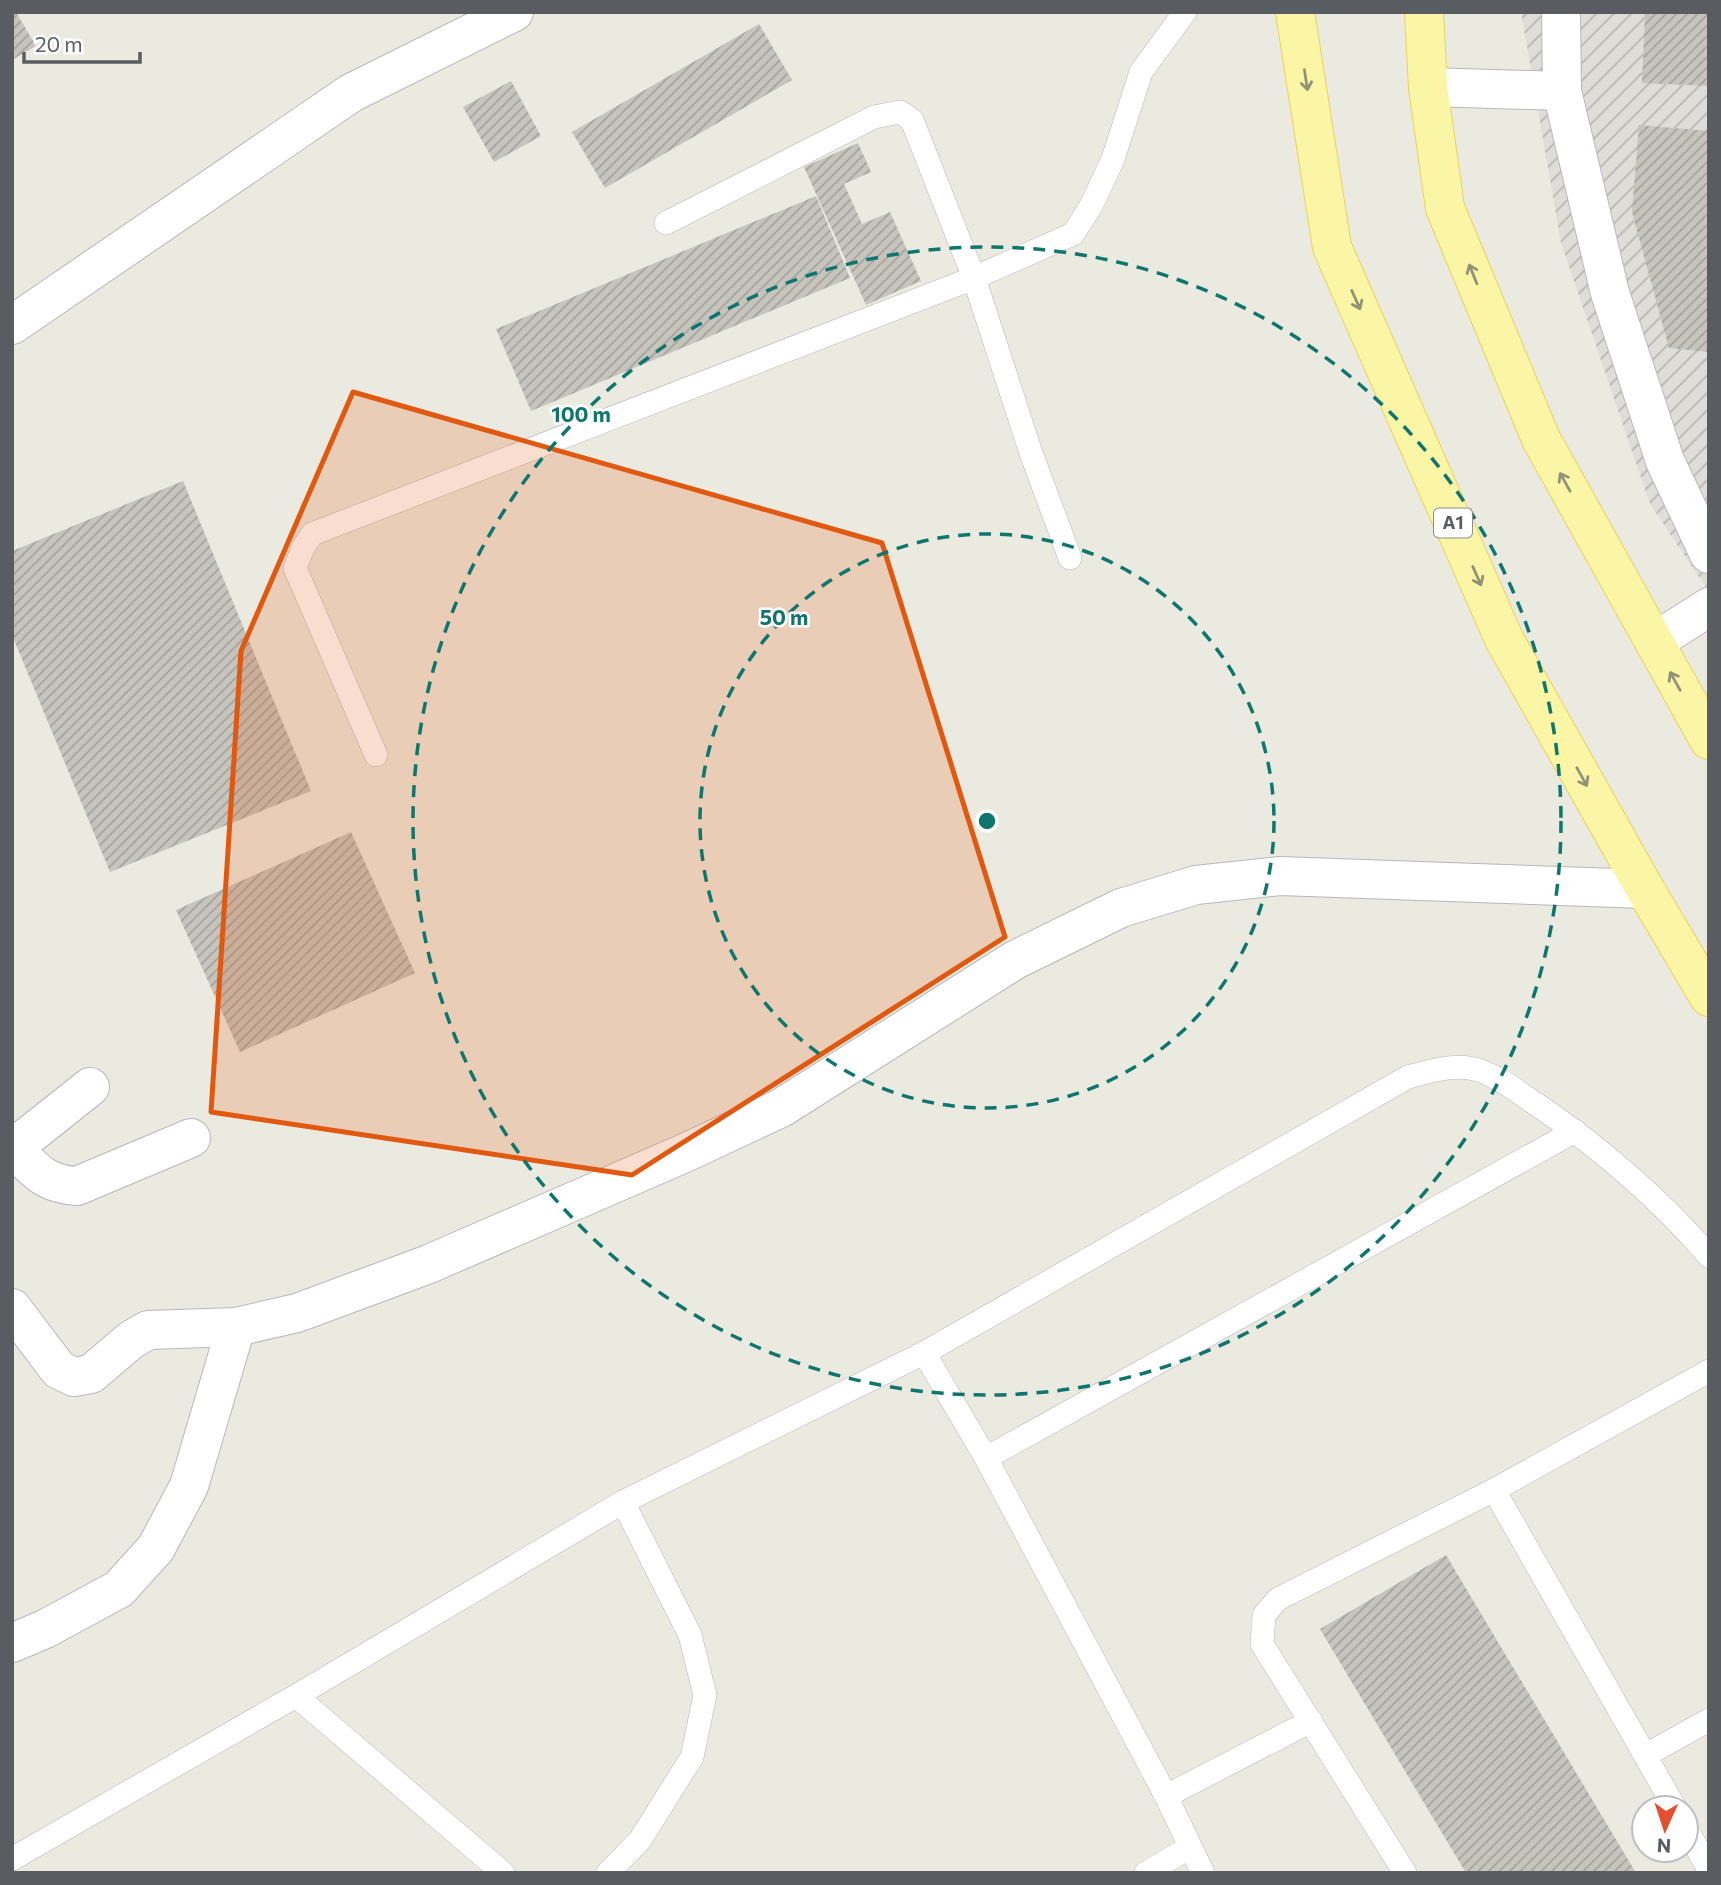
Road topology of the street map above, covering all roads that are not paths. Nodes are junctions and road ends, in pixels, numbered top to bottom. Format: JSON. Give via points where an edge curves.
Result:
{"nodes":[{"id":1,"x":514,"y":12,"type":"edge"},
{"id":2,"x":1185,"y":12,"type":"edge"},
{"id":3,"x":1295,"y":12,"type":"edge"},
{"id":4,"x":1424,"y":12,"type":"edge"},
{"id":5,"x":1561,"y":12,"type":"edge"},
{"id":6,"x":1428,"y":87,"type":"junction"},
{"id":7,"x":1562,"y":90,"type":"junction"},
{"id":8,"x":666,"y":223,"type":"dead end"},
{"id":9,"x":974,"y":278,"type":"junction"},
{"id":10,"x":12,"y":325,"type":"edge"},
{"id":11,"x":1709,"y":554,"type":"edge"},
{"id":12,"x":1070,"y":558,"type":"dead end"},
{"id":13,"x":1709,"y":607,"type":"edge"},
{"id":14,"x":1654,"y":642,"type":"junction"},
{"id":15,"x":1709,"y":740,"type":"edge"},
{"id":16,"x":376,"y":755,"type":"dead end"},
{"id":17,"x":1645,"y":888,"type":"junction"},
{"id":18,"x":1709,"y":997,"type":"edge"},
{"id":19,"x":90,"y":1087,"type":"dead end"},
{"id":20,"x":1575,"y":1131,"type":"junction"},
{"id":21,"x":191,"y":1138,"type":"dead end"},
{"id":22,"x":13,"y":1148,"type":"edge"},
{"id":23,"x":1709,"y":1256,"type":"edge"},
{"id":24,"x":12,"y":1308,"type":"edge"},
{"id":25,"x":236,"y":1327,"type":"junction"},
{"id":26,"x":924,"y":1353,"type":"junction"},
{"id":27,"x":1709,"y":1371,"type":"edge"},
{"id":28,"x":986,"y":1458,"type":"junction"},
{"id":29,"x":1494,"y":1490,"type":"junction"},
{"id":30,"x":623,"y":1502,"type":"junction"},
{"id":31,"x":12,"y":1643,"type":"edge"},
{"id":32,"x":296,"y":1696,"type":"junction"},
{"id":33,"x":1709,"y":1720,"type":"edge"},
{"id":34,"x":1311,"y":1721,"type":"junction"},
{"id":35,"x":1646,"y":1755,"type":"junction"},
{"id":36,"x":1667,"y":1794,"type":"edge"},
{"id":37,"x":1166,"y":1796,"type":"junction"},
{"id":38,"x":1190,"y":1847,"type":"junction"},
{"id":39,"x":1700,"y":1854,"type":"edge"},
{"id":40,"x":12,"y":1859,"type":"edge"},
{"id":41,"x":1709,"y":1870,"type":"edge"},
{"id":42,"x":503,"y":1873,"type":"edge"},
{"id":43,"x":608,"y":1873,"type":"edge"},
{"id":44,"x":1146,"y":1873,"type":"edge"},
{"id":45,"x":1203,"y":1873,"type":"edge"},
{"id":46,"x":1405,"y":1873,"type":"edge"}],
"edges":[{"from":1,"to":10,"type":"street","via":[[352,93]]},
{"from":2,"to":9,"type":"lane","via":[[1141,72],[1113,159],[1073,234]]},
{"from":3,"to":17,"type":"main road","number":"A1","one_way":true,"via":[[1332,247],[1504,639]]},
{"from":4,"to":6,"type":"main road"},
{"from":5,"to":7,"type":"street"},
{"from":6,"to":7,"type":"street"},
{"from":14,"to":6,"type":"main road","one_way":true,"via":[[1541,439],[1451,221]]},
{"from":7,"to":11,"type":"street","via":[[1610,293],[1665,461]]},
{"from":8,"to":9,"type":"lane","via":[[874,117],[900,112],[912,120]]},
{"from":9,"to":12,"type":"lane"},
{"from":9,"to":16,"type":"lane","via":[[312,534],[295,568]]},
{"from":13,"to":14,"type":"street"},
{"from":15,"to":14,"type":"main road","one_way":true},
{"from":17,"to":18,"type":"main road","number":"A1"},
{"from":17,"to":25,"type":"street","via":[[1280,876],[1196,885],[1121,908],[1015,960],[781,1108],[429,1264],[297,1314]]},
{"from":19,"to":22,"type":"street"},
{"from":20,"to":23,"type":"lane","via":[[1679,1222]]},
{"from":20,"to":26,"type":"lane","via":[[1480,1070],[1445,1067],[1408,1077]]},
{"from":20,"to":28,"type":"lane"},
{"from":21,"to":22,"type":"street","via":[[77,1186],[59,1185],[41,1175]]},
{"from":24,"to":25,"type":"street","via":[[59,1370],[74,1377],[91,1374],[148,1330]]},
{"from":25,"to":31,"type":"street","via":[[189,1486],[156,1548],[119,1589]]},
{"from":26,"to":28,"type":"lane"},
{"from":26,"to":30,"type":"lane"},
{"from":27,"to":29,"type":"lane"},
{"from":28,"to":37,"type":"lane"},
{"from":29,"to":34,"type":"lane","via":[[1279,1599],[1264,1615],[1262,1644]]},
{"from":29,"to":35,"type":"lane"},
{"from":30,"to":32,"type":"lane"},
{"from":30,"to":43,"type":"lane","via":[[690,1635],[705,1695],[692,1757],[640,1840]]},
{"from":32,"to":40,"type":"lane"},
{"from":32,"to":42,"type":"lane"},
{"from":33,"to":35,"type":"lane"},
{"from":34,"to":37,"type":"lane"},
{"from":34,"to":46,"type":"lane"},
{"from":35,"to":36,"type":"lane"},
{"from":37,"to":38,"type":"lane"},
{"from":38,"to":44,"type":"lane"},
{"from":38,"to":45,"type":"lane"},
{"from":39,"to":41,"type":"lane"}]}
